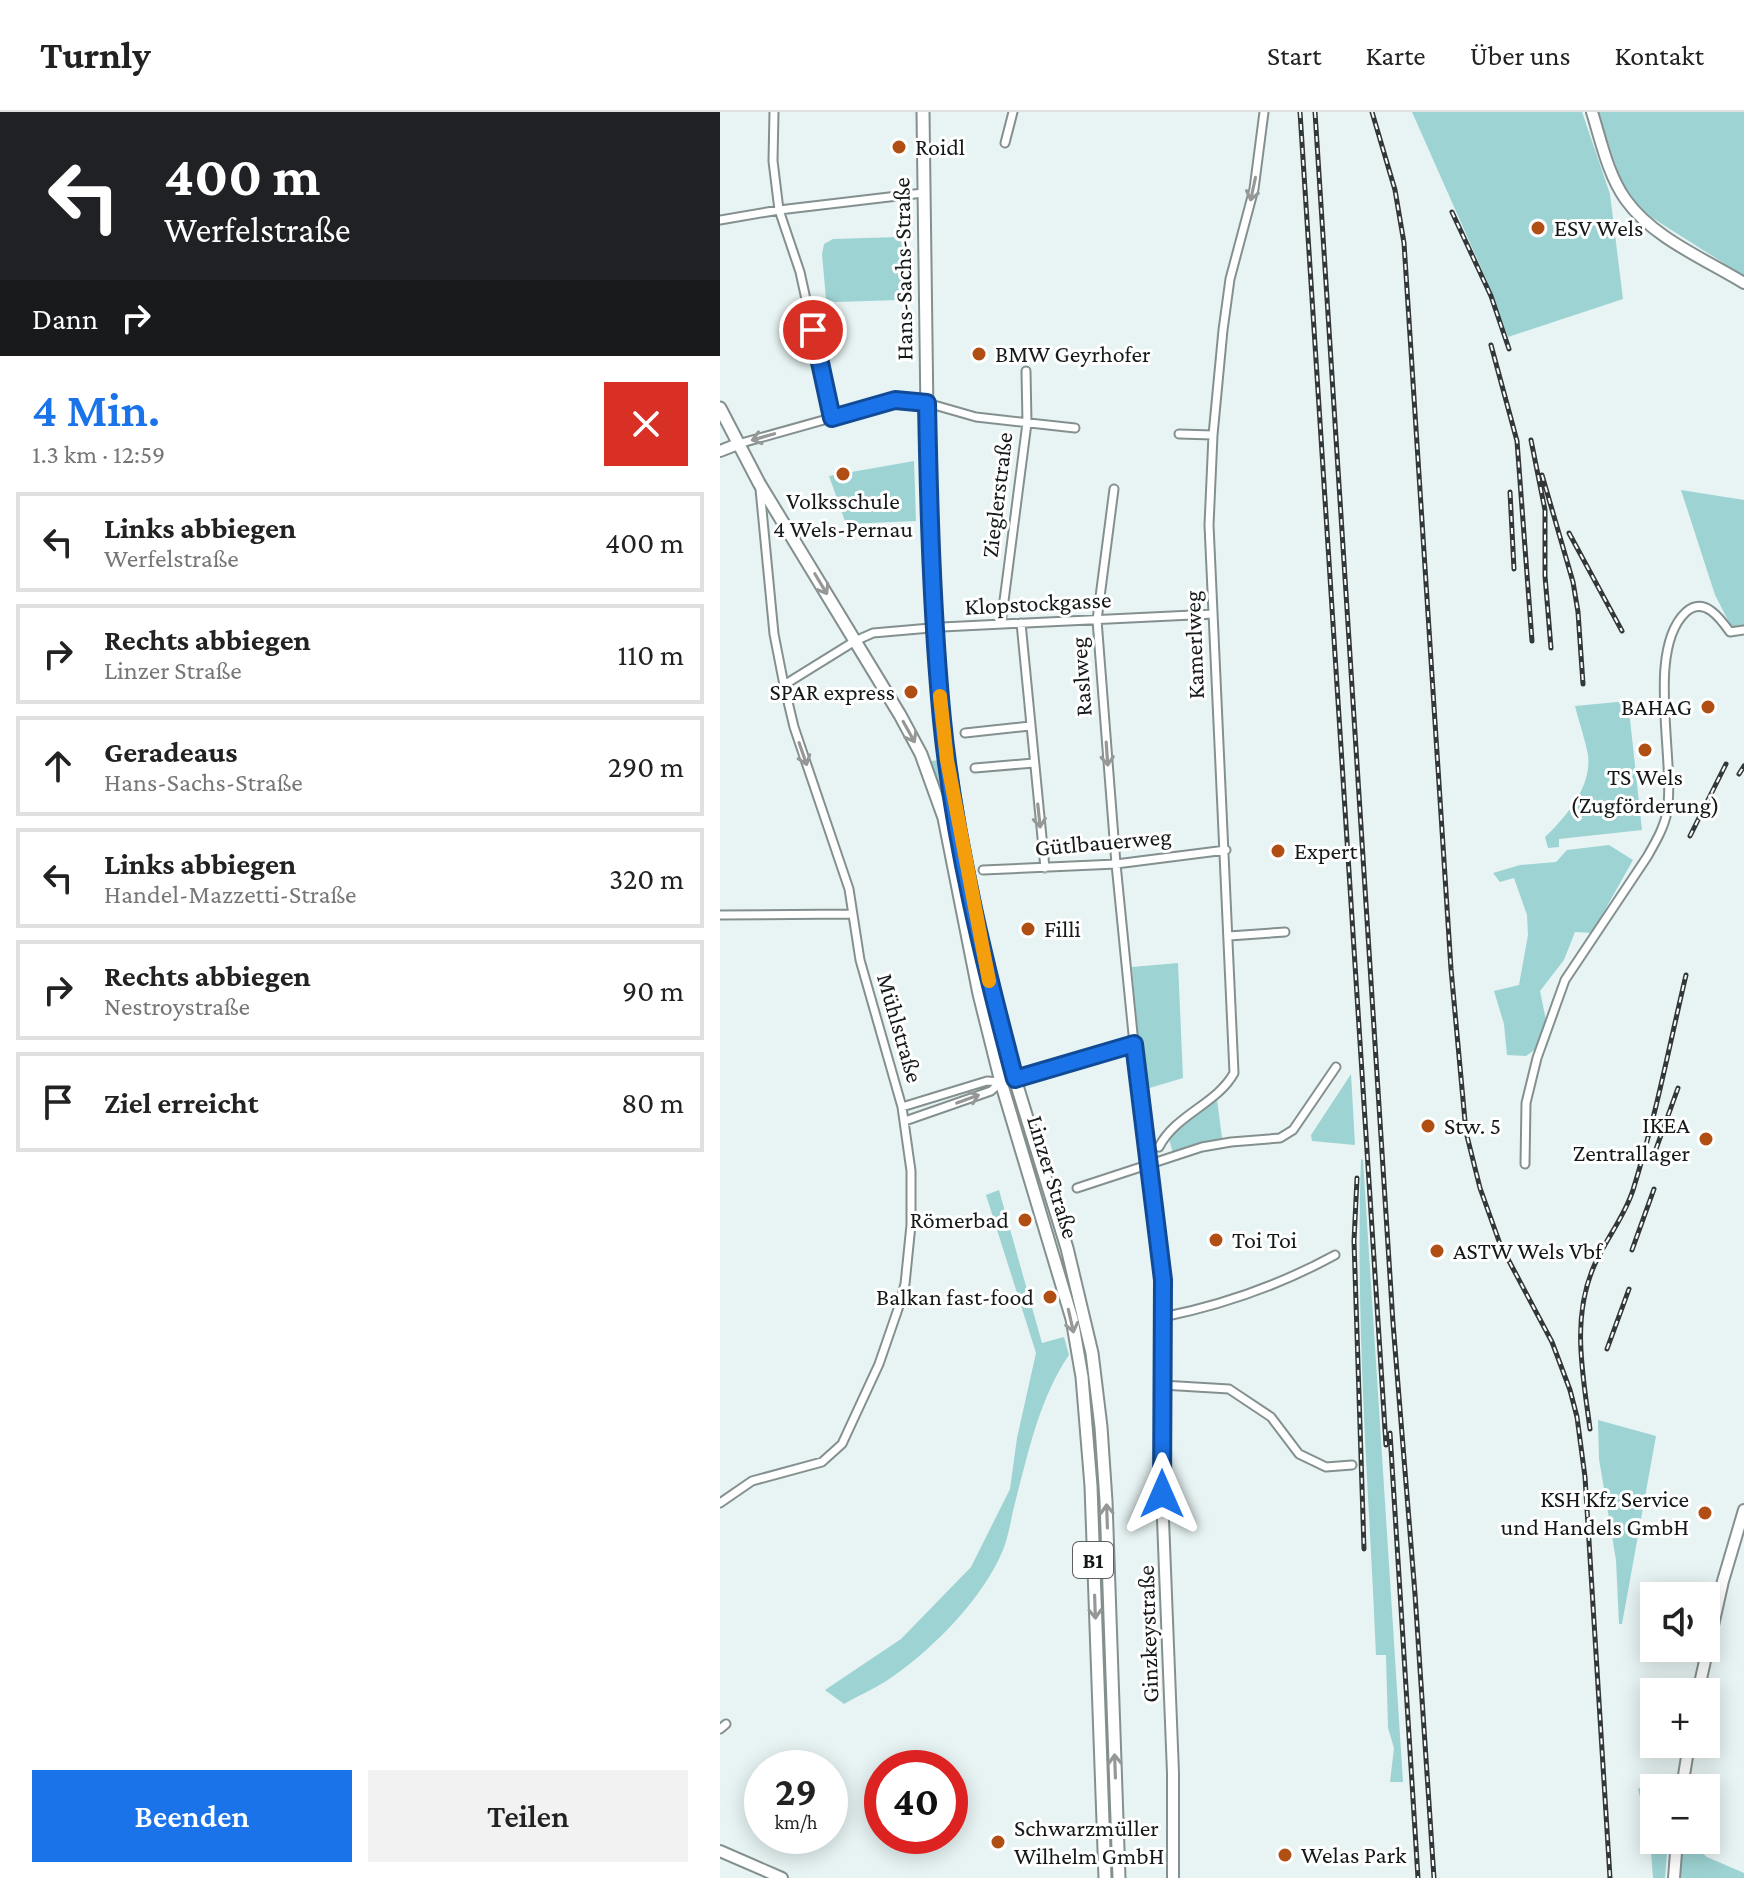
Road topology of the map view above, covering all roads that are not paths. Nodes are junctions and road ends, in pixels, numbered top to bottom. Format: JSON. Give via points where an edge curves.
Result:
{"nodes":[{"id":1,"x":774,"y":112,"type":"edge"},
{"id":2,"x":923,"y":112,"type":"edge"},
{"id":3,"x":1013,"y":112,"type":"edge"},
{"id":4,"x":1264,"y":112,"type":"edge"},
{"id":5,"x":1592,"y":112,"type":"edge"},
{"id":6,"x":1005,"y":143,"type":"dead end"},
{"id":7,"x":923,"y":193,"type":"junction"},
{"id":8,"x":779,"y":210,"type":"junction"},
{"id":9,"x":720,"y":220,"type":"edge"},
{"id":10,"x":1744,"y":283,"type":"edge"},
{"id":11,"x":1026,"y":371,"type":"dead end"},
{"id":12,"x":927,"y":403,"type":"junction"},
{"id":13,"x":720,"y":408,"type":"edge"},
{"id":14,"x":832,"y":418,"type":"junction"},
{"id":15,"x":1027,"y":423,"type":"junction"},
{"id":16,"x":1075,"y":428,"type":"dead end"},
{"id":17,"x":1179,"y":434,"type":"dead end"},
{"id":18,"x":1213,"y":435,"type":"junction"},
{"id":19,"x":738,"y":444,"type":"junction"},
{"id":20,"x":720,"y":451,"type":"edge"},
{"id":21,"x":759,"y":483,"type":"junction"},
{"id":22,"x":1114,"y":489,"type":"dead end"},
{"id":23,"x":1213,"y":614,"type":"junction"},
{"id":24,"x":1097,"y":620,"type":"junction"},
{"id":25,"x":1021,"y":623,"type":"junction"},
{"id":26,"x":1001,"y":624,"type":"junction"},
{"id":27,"x":934,"y":628,"type":"junction"},
{"id":28,"x":1744,"y":630,"type":"edge"},
{"id":29,"x":855,"y":641,"type":"junction"},
{"id":30,"x":784,"y":685,"type":"junction"},
{"id":31,"x":1030,"y":726,"type":"junction"},
{"id":32,"x":965,"y":733,"type":"dead end"},
{"id":33,"x":947,"y":760,"type":"joint"},
{"id":34,"x":1034,"y":763,"type":"junction"},
{"id":35,"x":975,"y":768,"type":"dead end"},
{"id":36,"x":1226,"y":850,"type":"junction"},
{"id":37,"x":1116,"y":864,"type":"junction"},
{"id":38,"x":1045,"y":868,"type":"junction"},
{"id":39,"x":983,"y":870,"type":"dead end"},
{"id":40,"x":851,"y":914,"type":"junction"},
{"id":41,"x":720,"y":915,"type":"edge"},
{"id":42,"x":1285,"y":932,"type":"dead end"},
{"id":43,"x":1229,"y":936,"type":"junction"},
{"id":44,"x":1134,"y":1044,"type":"junction"},
{"id":45,"x":1336,"y":1067,"type":"dead end"},
{"id":46,"x":1015,"y":1079,"type":"junction"},
{"id":47,"x":1001,"y":1082,"type":"junction"},
{"id":48,"x":902,"y":1107,"type":"junction"},
{"id":49,"x":905,"y":1121,"type":"junction"},
{"id":50,"x":1159,"y":1147,"type":"dead end"},
{"id":51,"x":1525,"y":1164,"type":"dead end"},
{"id":52,"x":1148,"y":1165,"type":"junction"},
{"id":53,"x":1077,"y":1188,"type":"dead end"},
{"id":54,"x":1335,"y":1255,"type":"dead end"},
{"id":55,"x":1163,"y":1317,"type":"junction"},
{"id":56,"x":1162,"y":1385,"type":"junction"},
{"id":57,"x":1352,"y":1465,"type":"dead end"},
{"id":58,"x":720,"y":1503,"type":"edge"},
{"id":59,"x":1744,"y":1510,"type":"edge"},
{"id":60,"x":1701,"y":1678,"type":"edge"},
{"id":61,"x":720,"y":1851,"type":"edge"},
{"id":62,"x":1676,"y":1854,"type":"edge"},
{"id":63,"x":782,"y":1878,"type":"edge"},
{"id":64,"x":1105,"y":1878,"type":"edge"},
{"id":65,"x":1119,"y":1878,"type":"edge"},
{"id":66,"x":1173,"y":1878,"type":"edge"},
{"id":67,"x":1674,"y":1878,"type":"edge"}],
"edges":[{"from":1,"to":8,"type":"street"},
{"from":2,"to":7,"type":"main road","name":"Hans-Sachs-Straße"},
{"from":3,"to":6,"type":"street"},
{"from":4,"to":18,"type":"street","name":"Kamerlweg","one_way":true,"via":[[1254,189],[1230,279]]},
{"from":5,"to":10,"type":"street","via":[[1616,182],[1637,213]]},
{"from":7,"to":8,"type":"street"},
{"from":7,"to":12,"type":"main road","name":"Hans-Sachs-Straße"},
{"from":8,"to":9,"type":"street"},
{"from":8,"to":14,"type":"street","via":[[800,272]]},
{"from":11,"to":15,"type":"street","name":"Zieglerstraße"},
{"from":12,"to":14,"type":"street","via":[[895,400]]},
{"from":12,"to":15,"type":"street","via":[[976,417]]},
{"from":12,"to":27,"type":"main road","name":"Hans-Sachs-Straße"},
{"from":13,"to":19,"type":"main road","name":"Linzer Straße","number":"B1"},
{"from":14,"to":19,"type":"street","one_way":true},
{"from":15,"to":16,"type":"street"},
{"from":15,"to":26,"type":"street","name":"Zieglerstraße"},
{"from":17,"to":18,"type":"street"},
{"from":18,"to":23,"type":"street","name":"Kamerlweg"},
{"from":19,"to":20,"type":"street"},
{"from":19,"to":21,"type":"main road","name":"Linzer Straße","number":"B1"},
{"from":21,"to":29,"type":"main road","name":"Linzer Straße","number":"B1","one_way":true},
{"from":21,"to":30,"type":"street","name":"Mühlstraße"},
{"from":22,"to":24,"type":"street","name":"Raslweg"},
{"from":23,"to":24,"type":"street","name":"Klopstockgasse"},
{"from":23,"to":36,"type":"street","name":"Kamerlweg"},
{"from":24,"to":25,"type":"street","name":"Klopstockgasse"},
{"from":24,"to":37,"type":"street","name":"Raslweg","one_way":true},
{"from":25,"to":26,"type":"street","name":"Klopstockgasse"},
{"from":25,"to":31,"type":"street"},
{"from":26,"to":27,"type":"street","name":"Klopstockgasse"},
{"from":27,"to":29,"type":"street","name":"Klopstockgasse","via":[[873,633]]},
{"from":27,"to":33,"type":"main road","name":"Hans-Sachs-Straße"},
{"from":28,"to":51,"type":"street","via":[[1730,632],[1707,608],[1699,607],[1682,615],[1673,636],[1663,703],[1667,814],[1647,857],[1565,980],[1526,1103]]},
{"from":29,"to":30,"type":"street","name":"Klopstockgasse"},
{"from":29,"to":47,"type":"main road","name":"Linzer Straße","number":"B1","one_way":true,"via":[[936,789]]},
{"from":30,"to":40,"type":"street","name":"Mühlstraße","one_way":true,"via":[[849,889]]},
{"from":31,"to":32,"type":"street"},
{"from":31,"to":34,"type":"street"},
{"from":33,"to":46,"type":"main road","name":"Linzer Straße","number":"B1","via":[[980,940]]},
{"from":34,"to":35,"type":"street"},
{"from":34,"to":38,"type":"street","one_way":true},
{"from":36,"to":37,"type":"street","name":"Gütlbauerweg"},
{"from":36,"to":43,"type":"street","name":"Kamerlweg"},
{"from":37,"to":38,"type":"street","name":"Gütlbauerweg"},
{"from":37,"to":44,"type":"street","name":"Ginzkeystraße"},
{"from":38,"to":39,"type":"street","name":"Gütlbauerweg"},
{"from":40,"to":41,"type":"street"},
{"from":40,"to":48,"type":"street","name":"Mühlstraße"},
{"from":42,"to":43,"type":"street"},
{"from":43,"to":50,"type":"street","name":"Kamerlweg","via":[[1234,1073],[1165,1135]]},
{"from":44,"to":46,"type":"street"},
{"from":44,"to":52,"type":"street","name":"Ginzkeystraße"},
{"from":45,"to":52,"type":"street","via":[[1293,1130],[1280,1138],[1219,1144]]},
{"from":46,"to":47,"type":"street"},
{"from":65,"to":46,"type":"main road","name":"Linzer Straße","number":"B1","one_way":true,"via":[[1098,1389],[1082,1299]]},
{"from":47,"to":48,"type":"street","via":[[987,1081]]},
{"from":49,"to":47,"type":"street","one_way":true,"via":[[991,1091]]},
{"from":47,"to":64,"type":"main road","name":"Linzer Straße","number":"B1","one_way":true,"via":[[1072,1319],[1082,1377]]},
{"from":48,"to":49,"type":"street","name":"Mühlstraße"},
{"from":49,"to":58,"type":"street","name":"Mühlstraße","via":[[912,1197],[905,1284],[849,1432],[822,1462],[769,1474]]},
{"from":52,"to":53,"type":"street"},
{"from":52,"to":55,"type":"street","name":"Ginzkeystraße","via":[[1160,1244]]},
{"from":54,"to":55,"type":"street","via":[[1299,1275]]},
{"from":55,"to":56,"type":"street","name":"Ginzkeystraße"},
{"from":56,"to":57,"type":"street","via":[[1229,1389],[1271,1417],[1299,1454],[1326,1467]]},
{"from":56,"to":66,"type":"street","name":"Ginzkeystraße"},
{"from":59,"to":60,"type":"street"},
{"from":61,"to":63,"type":"street"},
{"from":62,"to":67,"type":"street"}]}
